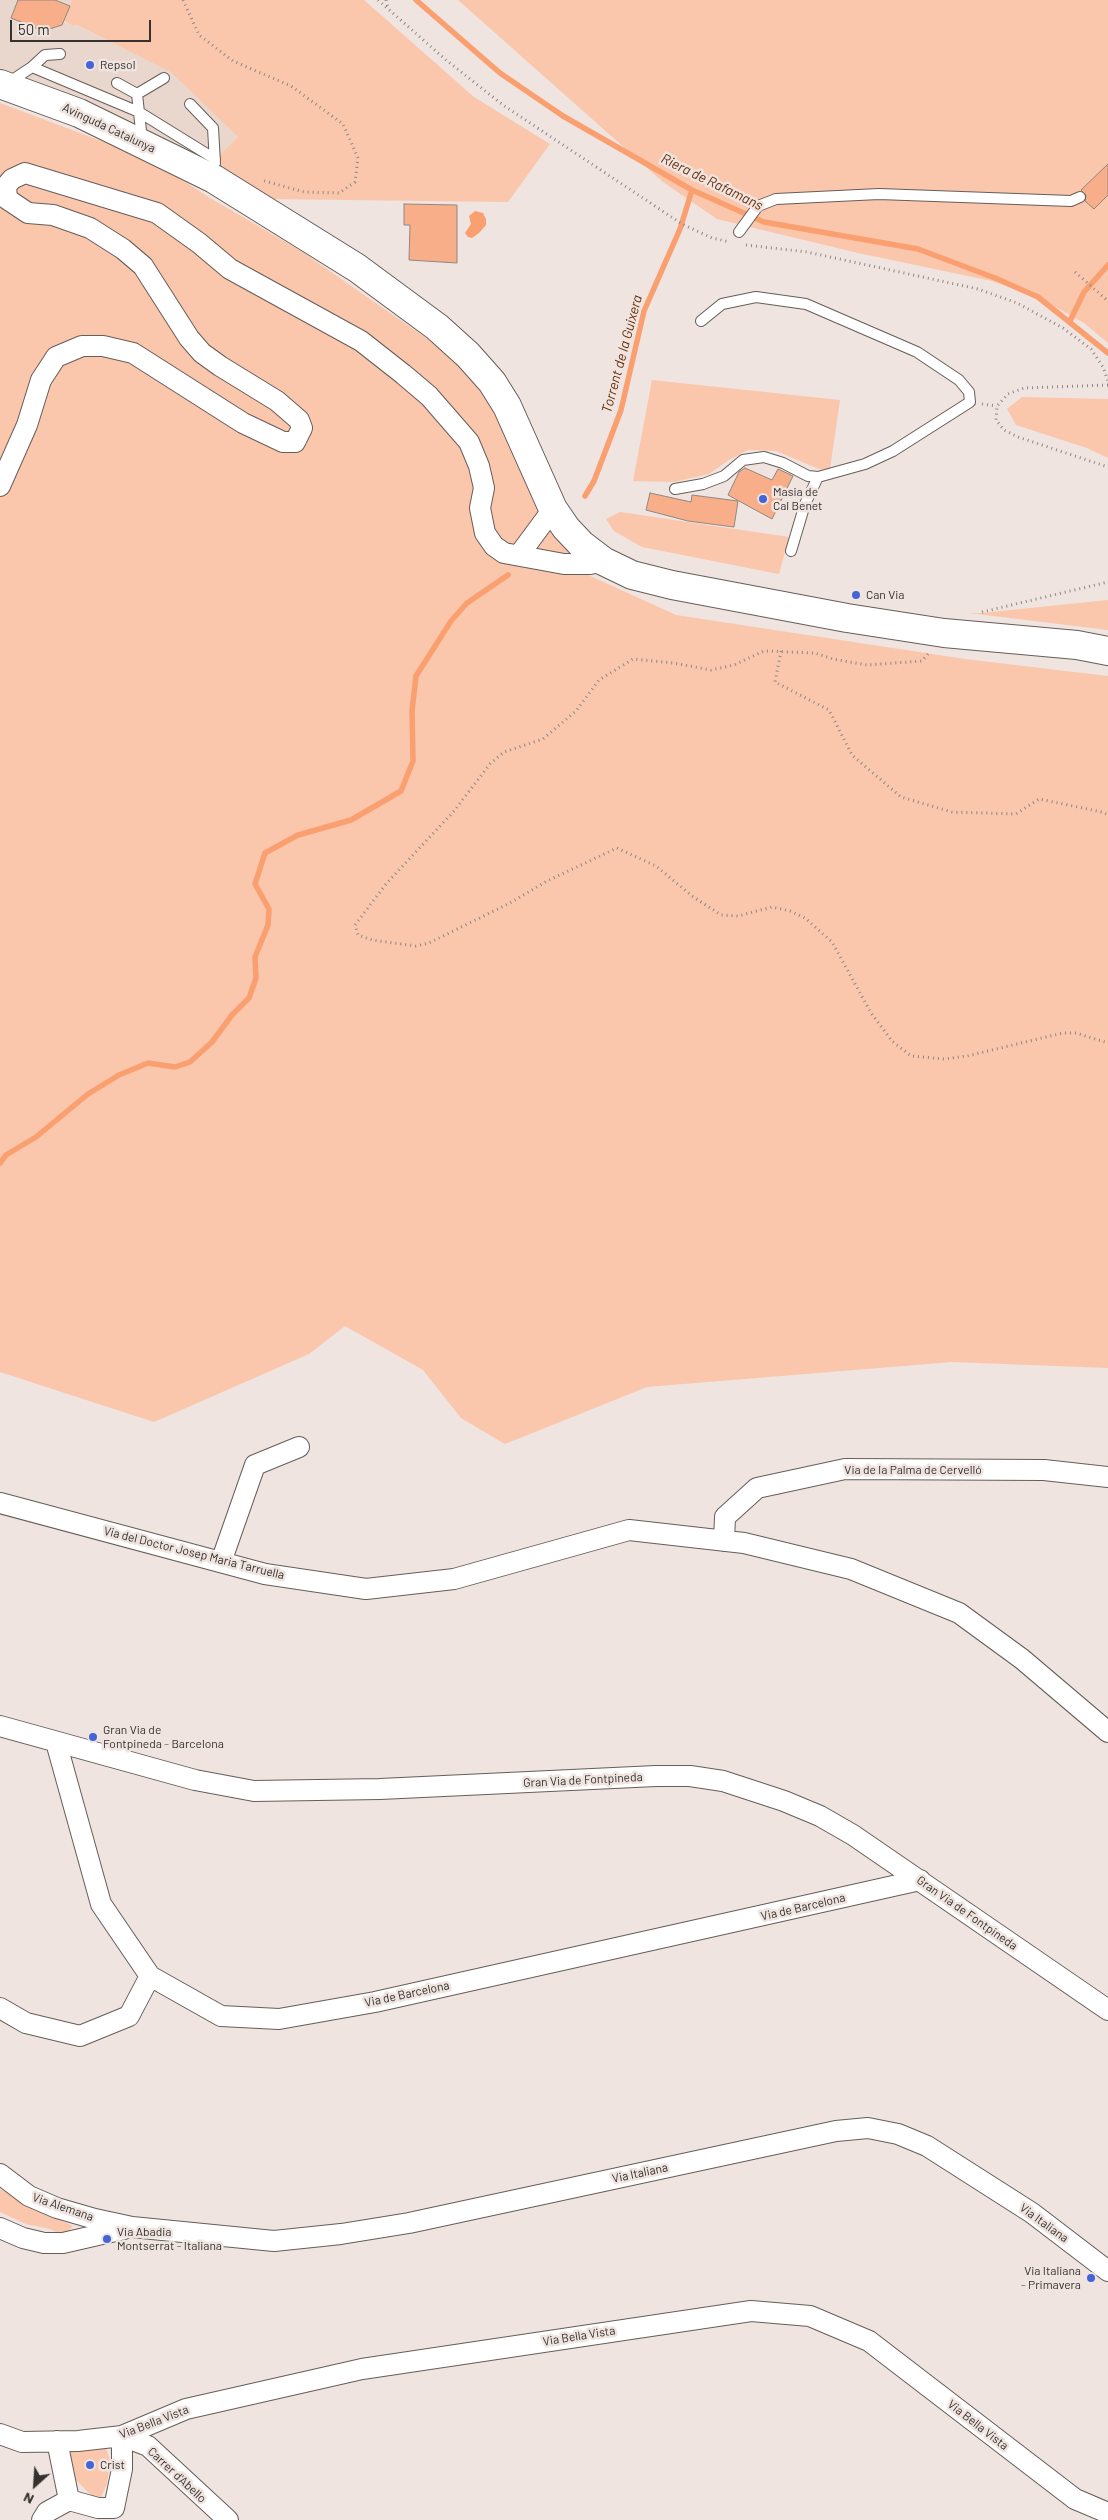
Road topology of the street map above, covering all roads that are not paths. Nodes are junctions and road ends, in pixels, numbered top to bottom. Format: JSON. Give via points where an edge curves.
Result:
{"nodes":[{"id":1,"x":60,"y":54,"type":"dead end"},
{"id":2,"x":32,"y":67,"type":"junction"},
{"id":3,"x":164,"y":78,"type":"dead end"},
{"id":4,"x":116,"y":83,"type":"dead end"},
{"id":5,"x":3,"y":85,"type":"edge"},
{"id":6,"x":138,"y":94,"type":"junction"},
{"id":7,"x":190,"y":104,"type":"dead end"},
{"id":8,"x":139,"y":112,"type":"junction"},
{"id":9,"x":142,"y":142,"type":"junction"},
{"id":10,"x":215,"y":169,"type":"junction"},
{"id":11,"x":1080,"y":197,"type":"dead end"},
{"id":12,"x":739,"y":232,"type":"dead end"},
{"id":13,"x":701,"y":321,"type":"dead end"},
{"id":14,"x":818,"y":477,"type":"junction"},
{"id":15,"x":0,"y":486,"type":"edge"},
{"id":16,"x":675,"y":489,"type":"dead end"},
{"id":17,"x":553,"y":509,"type":"junction"},
{"id":18,"x":791,"y":551,"type":"dead end"},
{"id":19,"x":519,"y":556,"type":"junction"},
{"id":20,"x":603,"y":561,"type":"junction"},
{"id":21,"x":1108,"y":651,"type":"edge"},
{"id":22,"x":299,"y":1447,"type":"dead end"},
{"id":23,"x":1108,"y":1477,"type":"edge"},
{"id":24,"x":0,"y":1503,"type":"edge"},
{"id":25,"x":724,"y":1541,"type":"junction"},
{"id":26,"x":221,"y":1562,"type":"junction"},
{"id":27,"x":0,"y":1726,"type":"edge"},
{"id":28,"x":1107,"y":1728,"type":"edge"},
{"id":29,"x":56,"y":1742,"type":"junction"},
{"id":30,"x":920,"y":1880,"type":"junction"},
{"id":31,"x":150,"y":1976,"type":"junction"},
{"id":32,"x":0,"y":2008,"type":"edge"},
{"id":33,"x":1108,"y":2010,"type":"edge"},
{"id":34,"x":0,"y":2174,"type":"edge"},
{"id":35,"x":132,"y":2227,"type":"junction"},
{"id":36,"x":0,"y":2228,"type":"edge"},
{"id":37,"x":1108,"y":2271,"type":"edge"},
{"id":38,"x":0,"y":2434,"type":"edge"},
{"id":39,"x":122,"y":2436,"type":"junction"},
{"id":40,"x":57,"y":2441,"type":"junction"},
{"id":41,"x":69,"y":2500,"type":"junction"},
{"id":42,"x":1108,"y":2513,"type":"edge"},
{"id":43,"x":119,"y":2514,"type":"edge"},
{"id":44,"x":42,"y":2520,"type":"edge"},
{"id":45,"x":228,"y":2520,"type":"edge"}],
"edges":[{"from":1,"to":2,"type":"lane","via":[[45,55]]},
{"from":2,"to":5,"type":"lane"},
{"from":2,"to":8,"type":"lane"},
{"from":3,"to":6,"type":"lane"},
{"from":4,"to":6,"type":"lane"},
{"from":5,"to":9,"type":"main road","name":"Avinguda Catalunya","via":[[79,113]]},
{"from":6,"to":8,"type":"lane"},
{"from":7,"to":10,"type":"lane","via":[[213,128]]},
{"from":8,"to":9,"type":"lane"},
{"from":8,"to":10,"type":"lane"},
{"from":9,"to":10,"type":"main road","name":"Avinguda Catalunya"},
{"from":10,"to":17,"type":"main road","name":"Avinguda Catalunya","via":[[413,309],[468,355],[508,406]]},
{"from":11,"to":12,"type":"lane","via":[[1072,201],[879,194],[776,199],[758,206]]},
{"from":13,"to":14,"type":"lane","via":[[722,304],[756,297],[806,304],[917,352],[960,380],[969,392],[970,402],[892,451],[865,464]]},
{"from":14,"to":16,"type":"lane","via":[[808,476],[764,457],[743,460],[724,476],[703,484]]},
{"from":14,"to":18,"type":"lane","via":[[805,504]]},
{"from":15,"to":19,"type":"street","via":[[27,425],[42,380],[56,357],[82,346],[103,346],[133,353],[243,423],[283,442],[295,442],[302,428],[300,420],[277,401],[202,352],[189,338],[143,266],[123,249],[90,228],[53,215],[28,213],[7,199],[6,186],[25,173],[157,214],[230,269],[361,341],[428,396],[469,442],[484,488],[480,508],[485,533],[504,553]]},
{"from":17,"to":19,"type":"street"},
{"from":17,"to":20,"type":"main road","name":"Avinguda Catalunya","via":[[582,545]]},
{"from":19,"to":20,"type":"street","via":[[564,564]]},
{"from":20,"to":21,"type":"main road","name":"Avinguda Catalunya","via":[[632,576],[672,585],[944,633],[1077,645]]},
{"from":22,"to":26,"type":"street","via":[[255,1465]]},
{"from":23,"to":25,"type":"street","name":"Via de la Palma de Cervelló","via":[[1044,1470],[845,1468],[757,1488],[725,1517]]},
{"from":24,"to":26,"type":"street","name":"Via del Doctor Josep Maria Tarruella"},
{"from":25,"to":26,"type":"street","name":"Via del Doctor Josep Maria Tarruella","via":[[629,1530],[454,1579],[366,1589],[265,1574]]},
{"from":25,"to":28,"type":"street","name":"Via del Doctor Josep Maria Tarruella","via":[[851,1569],[959,1613]]},
{"from":27,"to":29,"type":"street","name":"Gran Via de Fontpineda"},
{"from":29,"to":30,"type":"street","name":"Gran Via de Fontpineda","via":[[195,1780],[254,1791],[690,1776],[752,1790],[820,1816]]},
{"from":29,"to":31,"type":"street","name":"Via de Barcelona","via":[[101,1904]]},
{"from":30,"to":31,"type":"street","name":"Via de Barcelona","via":[[574,1959],[280,2019],[221,2016]]},
{"from":30,"to":33,"type":"street","name":"Gran Via de Fontpineda"},
{"from":31,"to":32,"type":"street","via":[[129,2016],[80,2036],[26,2023]]},
{"from":34,"to":35,"type":"street","name":"Via Alemana","via":[[29,2196],[57,2208]]},
{"from":35,"to":36,"type":"street","via":[[64,2243],[44,2243]]},
{"from":35,"to":37,"type":"street","name":"Via Italiana","via":[[274,2241],[340,2234],[409,2223],[836,2131],[868,2128],[898,2134],[927,2146],[1032,2213]]},
{"from":38,"to":40,"type":"street","name":"Via Bella Vista","via":[[22,2442]]},
{"from":39,"to":40,"type":"street","name":"Via Bella Vista"},
{"from":39,"to":42,"type":"street","name":"Via Bella Vista","via":[[186,2408],[362,2369],[751,2311],[810,2316],[868,2341],[1076,2499]]},
{"from":39,"to":43,"type":"street"},
{"from":39,"to":45,"type":"street","name":"Carrer d'Abello","via":[[148,2446]]},
{"from":40,"to":41,"type":"street"},
{"from":41,"to":43,"type":"street"},
{"from":41,"to":44,"type":"street","via":[[47,2512]]}]}
